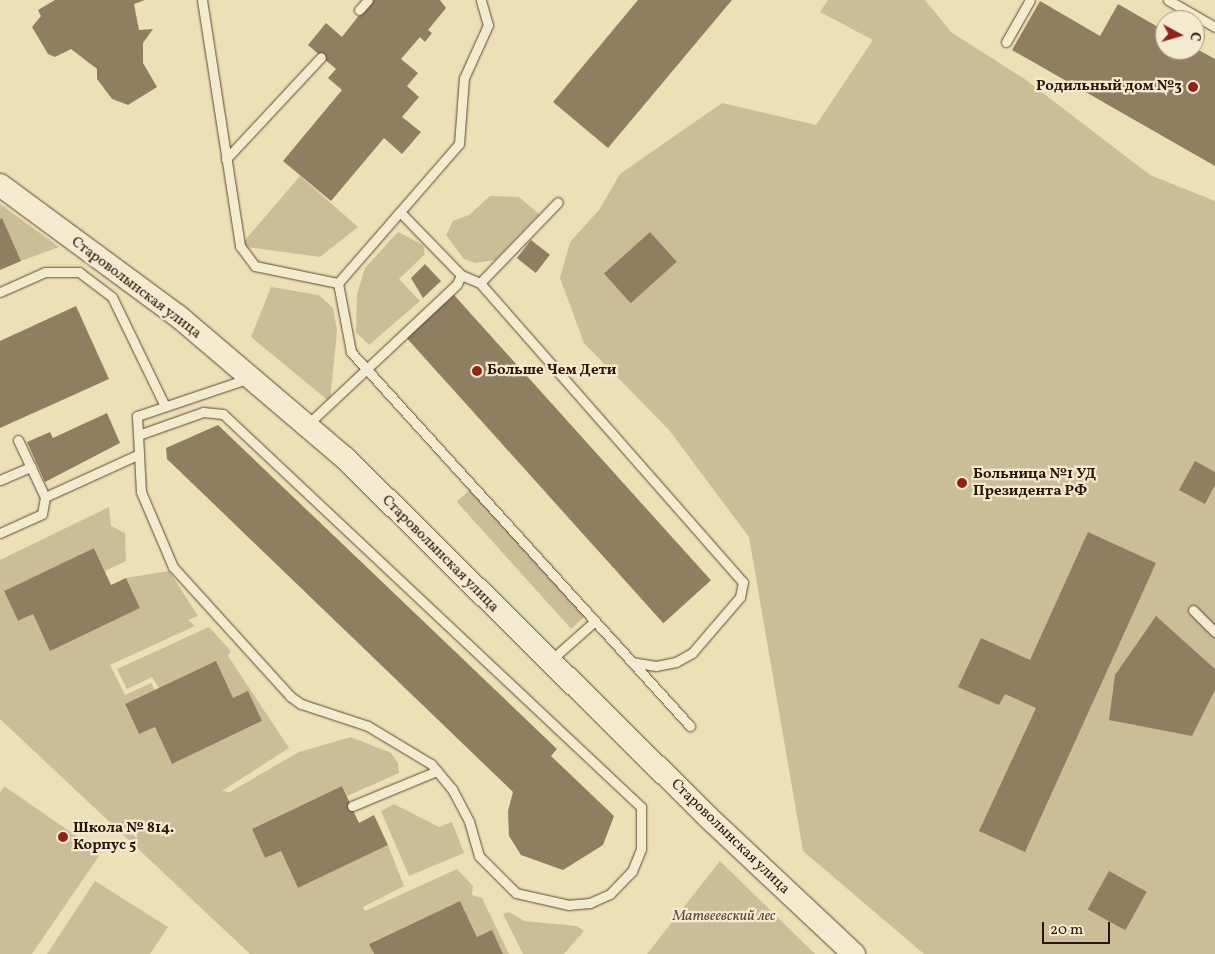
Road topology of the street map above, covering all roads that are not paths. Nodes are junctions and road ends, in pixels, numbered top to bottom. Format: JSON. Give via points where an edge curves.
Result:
{"nodes":[{"id":1,"x":202,"y":0,"type":"edge"},
{"id":2,"x":368,"y":0,"type":"edge"},
{"id":3,"x":481,"y":0,"type":"edge"},
{"id":4,"x":1030,"y":0,"type":"edge"},
{"id":5,"x":1168,"y":0,"type":"edge"},
{"id":6,"x":359,"y":10,"type":"dead end"},
{"id":7,"x":1215,"y":27,"type":"edge"},
{"id":8,"x":1006,"y":42,"type":"dead end"},
{"id":9,"x":322,"y":57,"type":"dead end"},
{"id":10,"x":226,"y":159,"type":"junction"},
{"id":11,"x":0,"y":185,"type":"edge"},
{"id":12,"x":558,"y":202,"type":"dead end"},
{"id":13,"x":400,"y":212,"type":"junction"},
{"id":14,"x":461,"y":275,"type":"junction"},
{"id":15,"x":338,"y":283,"type":"junction"},
{"id":16,"x":480,"y":283,"type":"junction"},
{"id":17,"x":0,"y":292,"type":"edge"},
{"id":18,"x":364,"y":367,"type":"junction"},
{"id":19,"x":250,"y":378,"type":"junction"},
{"id":20,"x":165,"y":406,"type":"junction"},
{"id":21,"x":306,"y":425,"type":"junction"},
{"id":22,"x":141,"y":434,"type":"junction"},
{"id":23,"x":18,"y":440,"type":"dead end"},
{"id":24,"x":137,"y":455,"type":"junction"},
{"id":25,"x":31,"y":467,"type":"junction"},
{"id":26,"x":0,"y":480,"type":"edge"},
{"id":27,"x":45,"y":497,"type":"junction"},
{"id":28,"x":0,"y":533,"type":"edge"},
{"id":29,"x":1193,"y":610,"type":"dead end"},
{"id":30,"x":595,"y":621,"type":"junction"},
{"id":31,"x":1215,"y":632,"type":"edge"},
{"id":32,"x":549,"y":662,"type":"junction"},
{"id":33,"x":632,"y":662,"type":"junction"},
{"id":34,"x":690,"y":726,"type":"dead end"},
{"id":35,"x":437,"y":770,"type":"junction"},
{"id":36,"x":352,"y":806,"type":"dead end"},
{"id":37,"x":854,"y":954,"type":"edge"}],
"edges":[{"from":1,"to":10,"type":"lane"},
{"from":2,"to":6,"type":"lane"},
{"from":3,"to":13,"type":"lane","via":[[488,25],[464,78],[459,144]]},
{"from":4,"to":8,"type":"lane"},
{"from":5,"to":7,"type":"lane"},
{"from":9,"to":10,"type":"lane"},
{"from":10,"to":15,"type":"lane","via":[[240,246],[255,266]]},
{"from":11,"to":19,"type":"street","name":"Староволынская улица","via":[[178,316]]},
{"from":12,"to":16,"type":"lane"},
{"from":13,"to":14,"type":"lane"},
{"from":13,"to":15,"type":"lane"},
{"from":14,"to":16,"type":"lane"},
{"from":14,"to":18,"type":"lane","via":[[457,284]]},
{"from":15,"to":18,"type":"lane","via":[[350,352]]},
{"from":16,"to":33,"type":"lane","via":[[743,582],[740,597],[692,653],[669,664]]},
{"from":17,"to":20,"type":"lane","via":[[46,272],[79,272],[112,297]]},
{"from":18,"to":21,"type":"lane"},
{"from":18,"to":30,"type":"lane"},
{"from":19,"to":20,"type":"lane"},
{"from":19,"to":21,"type":"street","name":"Староволынская улица"},
{"from":20,"to":22,"type":"lane","via":[[137,416]]},
{"from":21,"to":32,"type":"street","name":"Староволынская улица","via":[[345,458]]},
{"from":22,"to":24,"type":"lane"},
{"from":22,"to":35,"type":"lane","via":[[204,412],[223,414],[243,430],[641,807],[642,849],[632,871],[610,894],[590,903],[540,902],[516,893],[479,856],[469,821]]},
{"from":23,"to":25,"type":"lane"},
{"from":24,"to":27,"type":"lane"},
{"from":24,"to":35,"type":"lane","via":[[141,492],[173,567],[290,696],[302,704],[368,726]]},
{"from":25,"to":26,"type":"lane"},
{"from":25,"to":27,"type":"lane"},
{"from":27,"to":28,"type":"lane","via":[[42,514]]},
{"from":29,"to":31,"type":"lane"},
{"from":30,"to":32,"type":"lane"},
{"from":30,"to":33,"type":"lane"},
{"from":32,"to":37,"type":"street","name":"Староволынская улица"},
{"from":33,"to":34,"type":"lane"},
{"from":35,"to":36,"type":"lane"}]}
